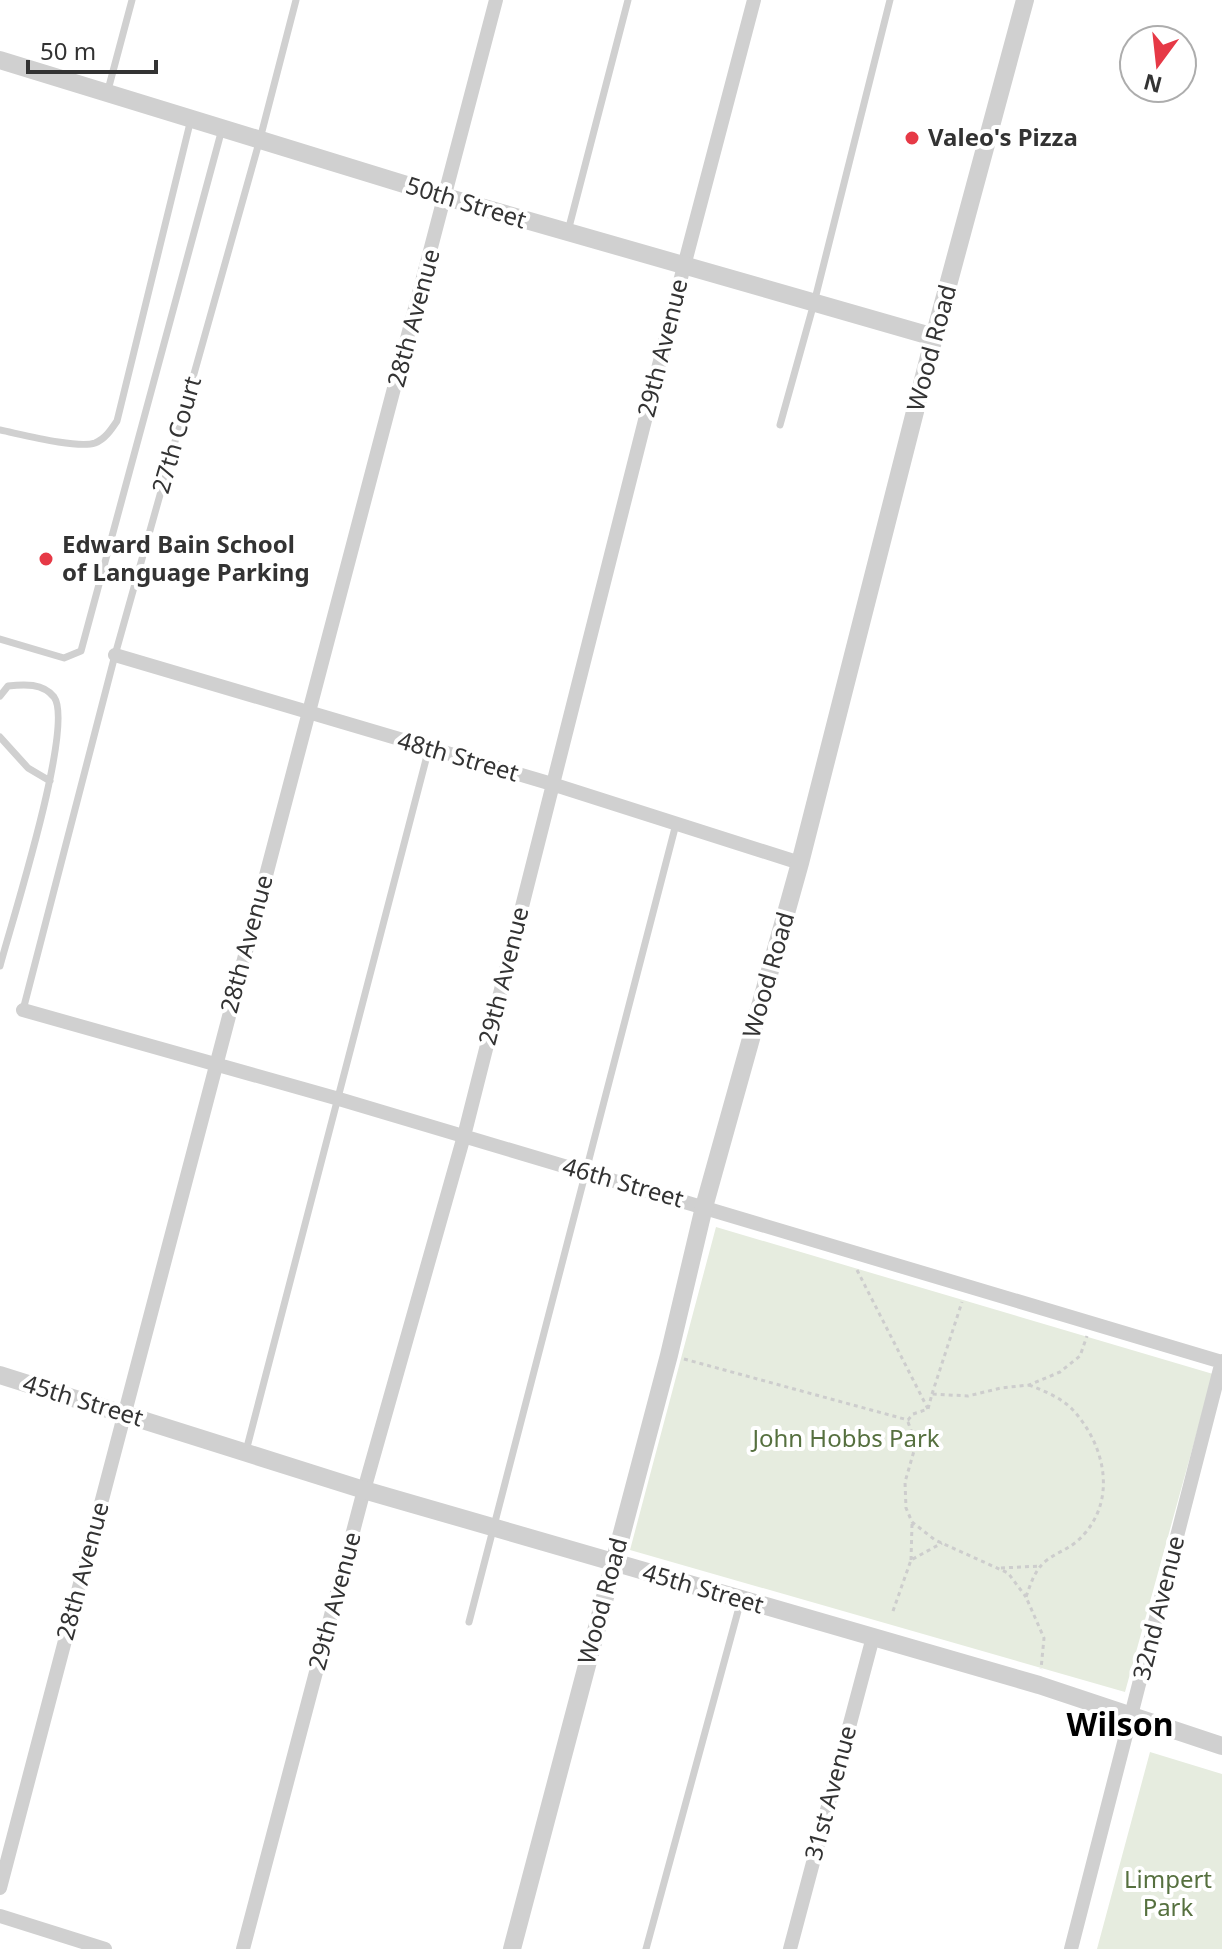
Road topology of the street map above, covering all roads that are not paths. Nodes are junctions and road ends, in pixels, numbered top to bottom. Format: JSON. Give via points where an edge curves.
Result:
{"nodes":[{"id":1,"x":132,"y":0,"type":"edge"},
{"id":2,"x":296,"y":0,"type":"edge"},
{"id":3,"x":496,"y":0,"type":"edge"},
{"id":4,"x":628,"y":0,"type":"edge"},
{"id":5,"x":754,"y":0,"type":"edge"},
{"id":6,"x":890,"y":0,"type":"edge"},
{"id":7,"x":1025,"y":0,"type":"edge"},
{"id":8,"x":0,"y":60,"type":"edge"},
{"id":9,"x":107,"y":92,"type":"junction"},
{"id":10,"x":191,"y":117,"type":"junction"},
{"id":11,"x":222,"y":127,"type":"junction"},
{"id":12,"x":260,"y":139,"type":"junction"},
{"id":13,"x":446,"y":197,"type":"junction"},
{"id":14,"x":567,"y":233,"type":"junction"},
{"id":15,"x":684,"y":266,"type":"junction"},
{"id":16,"x":814,"y":303,"type":"junction"},
{"id":17,"x":934,"y":337,"type":"junction"},
{"id":18,"x":780,"y":425,"type":"dead end"},
{"id":19,"x":0,"y":430,"type":"edge"},
{"id":20,"x":0,"y":639,"type":"edge"},
{"id":21,"x":115,"y":655,"type":"junction"},
{"id":22,"x":0,"y":696,"type":"edge"},
{"id":23,"x":309,"y":713,"type":"junction"},
{"id":24,"x":0,"y":737,"type":"edge"},
{"id":25,"x":429,"y":748,"type":"junction"},
{"id":26,"x":50,"y":781,"type":"junction"},
{"id":27,"x":552,"y":784,"type":"junction"},
{"id":28,"x":676,"y":824,"type":"junction"},
{"id":29,"x":800,"y":863,"type":"junction"},
{"id":30,"x":0,"y":966,"type":"edge"},
{"id":31,"x":23,"y":1010,"type":"joint"},
{"id":32,"x":215,"y":1063,"type":"junction"},
{"id":33,"x":339,"y":1099,"type":"junction"},
{"id":34,"x":464,"y":1136,"type":"junction"},
{"id":35,"x":585,"y":1172,"type":"junction"},
{"id":36,"x":704,"y":1207,"type":"junction"},
{"id":37,"x":1222,"y":1361,"type":"edge"},
{"id":38,"x":0,"y":1375,"type":"edge"},
{"id":39,"x":124,"y":1414,"type":"junction"},
{"id":40,"x":246,"y":1452,"type":"junction"},
{"id":41,"x":364,"y":1490,"type":"junction"},
{"id":42,"x":493,"y":1528,"type":"junction"},
{"id":43,"x":613,"y":1563,"type":"junction"},
{"id":44,"x":741,"y":1600,"type":"junction"},
{"id":45,"x":469,"y":1622,"type":"dead end"},
{"id":46,"x":873,"y":1637,"type":"junction"},
{"id":47,"x":1131,"y":1716,"type":"junction"},
{"id":48,"x":1222,"y":1746,"type":"edge"},
{"id":49,"x":0,"y":1888,"type":"edge"},
{"id":50,"x":0,"y":1916,"type":"edge"},
{"id":51,"x":105,"y":1949,"type":"edge"},
{"id":52,"x":243,"y":1949,"type":"edge"},
{"id":53,"x":512,"y":1949,"type":"edge"},
{"id":54,"x":646,"y":1949,"type":"edge"},
{"id":55,"x":790,"y":1949,"type":"edge"},
{"id":56,"x":1071,"y":1949,"type":"edge"}],
"edges":[{"from":1,"to":9,"type":"lane"},
{"from":2,"to":12,"type":"lane","name":"27th Court"},
{"from":3,"to":13,"type":"street","name":"28th Avenue"},
{"from":4,"to":14,"type":"lane"},
{"from":5,"to":15,"type":"street","name":"29th Avenue"},
{"from":6,"to":16,"type":"lane"},
{"from":7,"to":17,"type":"street","name":"Wood Road"},
{"from":8,"to":9,"type":"street","name":"50th Street"},
{"from":9,"to":10,"type":"street","name":"50th Street"},
{"from":10,"to":11,"type":"street","name":"50th Street"},
{"from":10,"to":19,"type":"lane","via":[[117,421],[93,444]]},
{"from":11,"to":12,"type":"street","name":"50th Street"},
{"from":11,"to":20,"type":"lane","via":[[81,651],[64,658]]},
{"from":12,"to":13,"type":"street","name":"50th Street"},
{"from":12,"to":21,"type":"lane","name":"27th Court"},
{"from":13,"to":14,"type":"street","name":"50th Street"},
{"from":13,"to":23,"type":"street","name":"28th Avenue"},
{"from":14,"to":15,"type":"street","name":"50th Street"},
{"from":15,"to":16,"type":"street","name":"50th Street"},
{"from":15,"to":27,"type":"street","name":"29th Avenue"},
{"from":16,"to":17,"type":"street","name":"50th Street"},
{"from":16,"to":18,"type":"lane"},
{"from":17,"to":29,"type":"street","name":"Wood Road"},
{"from":21,"to":23,"type":"street","name":"48th Street"},
{"from":21,"to":31,"type":"lane","name":"27th Court"},
{"from":22,"to":26,"type":"lane","via":[[8,686],[27,684],[54,697],[58,733]]},
{"from":23,"to":25,"type":"street","name":"48th Street"},
{"from":23,"to":32,"type":"street","name":"28th Avenue"},
{"from":24,"to":26,"type":"lane","via":[[28,768]]},
{"from":25,"to":27,"type":"street","name":"48th Street"},
{"from":25,"to":33,"type":"lane"},
{"from":26,"to":30,"type":"lane"},
{"from":27,"to":28,"type":"street","name":"48th Street"},
{"from":27,"to":34,"type":"street","name":"29th Avenue"},
{"from":28,"to":29,"type":"street","name":"48th Street"},
{"from":28,"to":35,"type":"lane"},
{"from":29,"to":36,"type":"street","name":"Wood Road"},
{"from":31,"to":32,"type":"street","name":"46th Street"},
{"from":32,"to":33,"type":"street","name":"46th Street"},
{"from":32,"to":39,"type":"street","name":"28th Avenue"},
{"from":33,"to":34,"type":"street","name":"46th Street"},
{"from":33,"to":40,"type":"lane"},
{"from":34,"to":35,"type":"street","name":"46th Street"},
{"from":34,"to":41,"type":"street","name":"29th Avenue"},
{"from":35,"to":36,"type":"street","name":"46th Street"},
{"from":35,"to":42,"type":"lane"},
{"from":36,"to":37,"type":"street","name":"46th Street"},
{"from":36,"to":43,"type":"street","name":"Wood Road"},
{"from":37,"to":47,"type":"street","name":"32nd Avenue"},
{"from":38,"to":39,"type":"street","name":"45th Street"},
{"from":39,"to":40,"type":"street","name":"45th Street"},
{"from":39,"to":49,"type":"street","name":"28th Avenue"},
{"from":40,"to":41,"type":"street","name":"45th Street"},
{"from":41,"to":42,"type":"street","name":"45th Street"},
{"from":41,"to":52,"type":"street","name":"29th Avenue"},
{"from":42,"to":43,"type":"street","name":"45th Street"},
{"from":42,"to":45,"type":"lane"},
{"from":43,"to":44,"type":"street","name":"45th Street"},
{"from":43,"to":53,"type":"street","name":"Wood Road"},
{"from":44,"to":46,"type":"street","name":"45th Street"},
{"from":44,"to":54,"type":"lane"},
{"from":46,"to":47,"type":"street","name":"45th Street"},
{"from":46,"to":55,"type":"street","name":"31st Avenue"},
{"from":47,"to":48,"type":"street","name":"45th Street"},
{"from":47,"to":56,"type":"street","name":"32nd Avenue"},
{"from":50,"to":51,"type":"street"}]}
